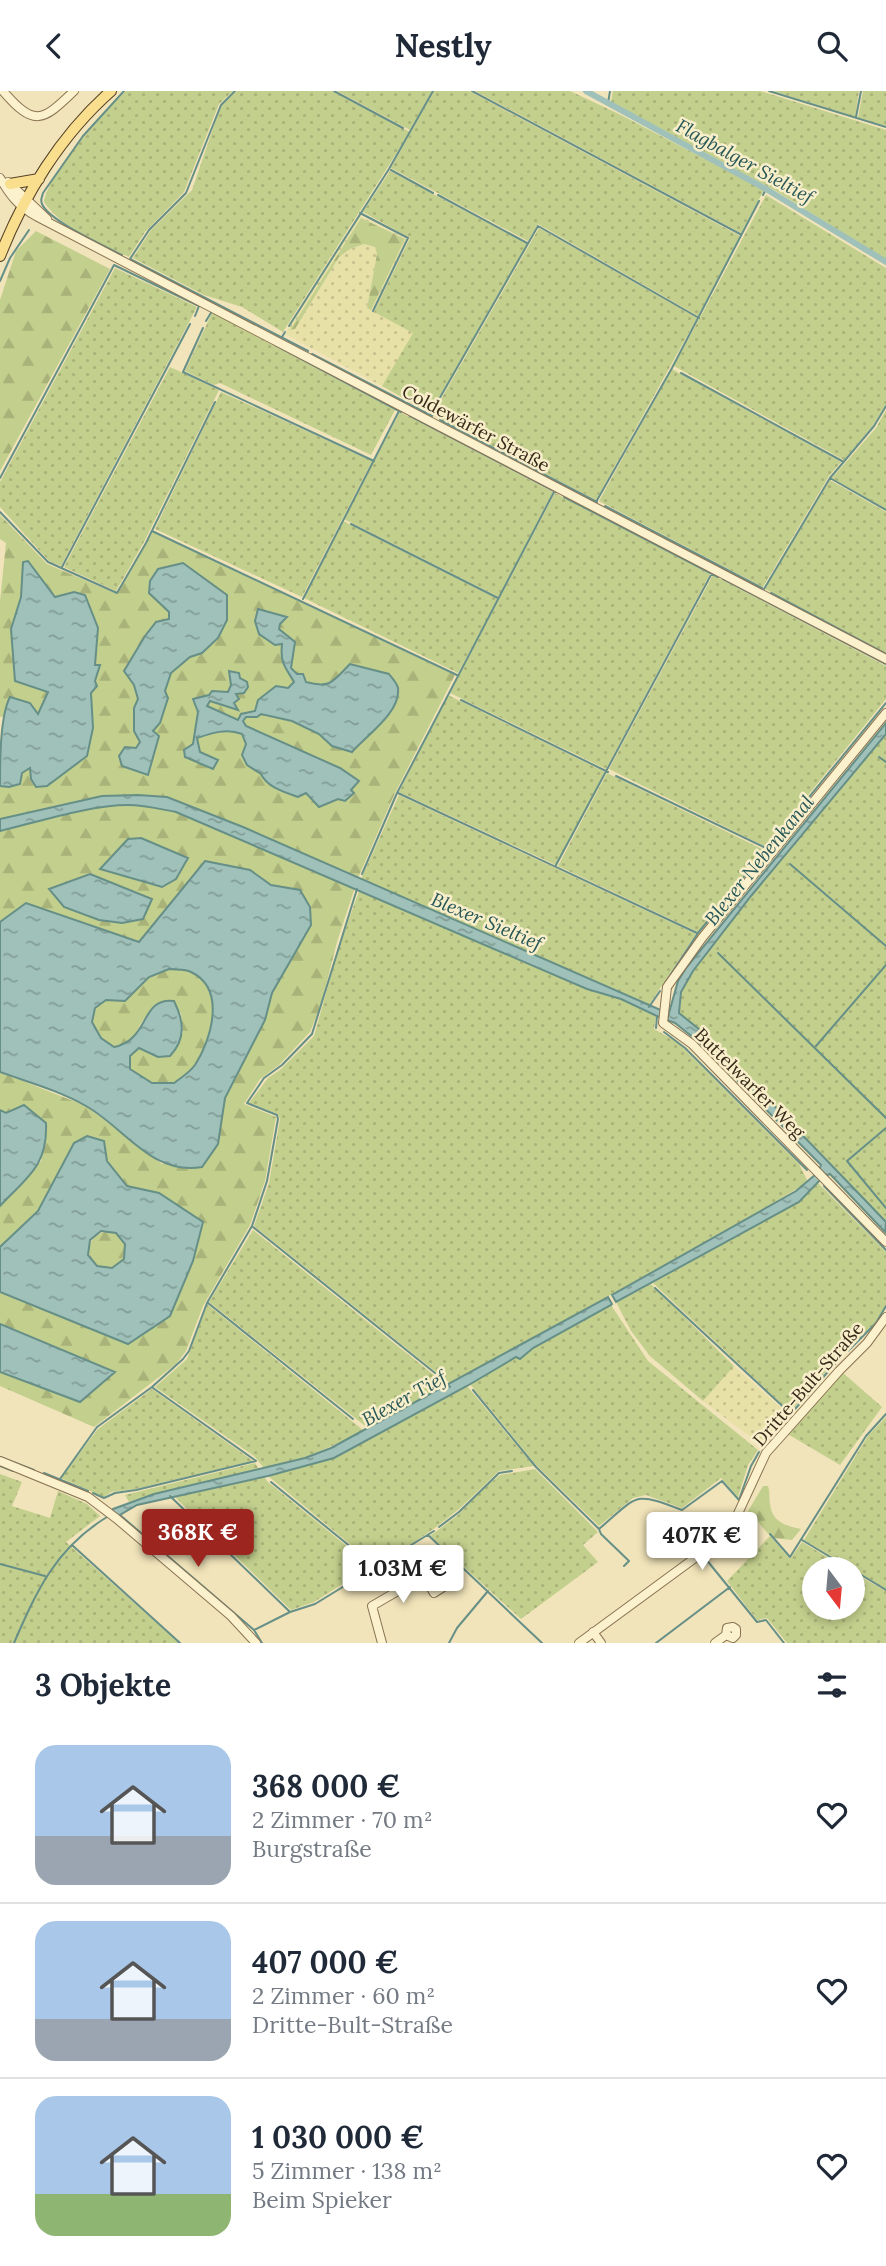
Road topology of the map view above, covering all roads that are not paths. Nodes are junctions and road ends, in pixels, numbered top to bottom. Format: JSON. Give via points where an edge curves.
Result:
{"nodes":[{"id":1,"x":3,"y":91,"type":"edge"},
{"id":2,"x":74,"y":91,"type":"edge"},
{"id":3,"x":111,"y":91,"type":"edge"},
{"id":4,"x":39,"y":179,"type":"junction"},
{"id":5,"x":3,"y":180,"type":"edge"},
{"id":6,"x":24,"y":204,"type":"junction"},
{"id":7,"x":0,"y":256,"type":"edge"},
{"id":8,"x":886,"y":659,"type":"edge"},
{"id":9,"x":886,"y":713,"type":"edge"},
{"id":10,"x":886,"y":1242,"type":"edge"},
{"id":11,"x":886,"y":1317,"type":"edge"},
{"id":12,"x":0,"y":1461,"type":"edge"},
{"id":13,"x":424,"y":1577,"type":"junction"},
{"id":14,"x":593,"y":1632,"type":"junction"},
{"id":15,"x":726,"y":1635,"type":"dead end"},
{"id":16,"x":256,"y":1643,"type":"edge"},
{"id":17,"x":382,"y":1643,"type":"edge"},
{"id":18,"x":579,"y":1643,"type":"edge"},
{"id":19,"x":601,"y":1643,"type":"edge"},
{"id":20,"x":715,"y":1643,"type":"edge"}],
"edges":[{"from":1,"to":2,"type":"street","via":[[20,110],[35,116],[51,113]]},
{"from":3,"to":4,"type":"main road","via":[[79,124]]},
{"from":4,"to":5,"type":"main road"},
{"from":4,"to":6,"type":"main road"},
{"from":5,"to":6,"type":"street","name":"Coldewärfer Straße"},
{"from":6,"to":7,"type":"main road"},
{"from":6,"to":8,"type":"street","name":"Coldewärfer Straße","via":[[52,223]]},
{"from":9,"to":10,"type":"street","name":"Buttelwarfer Weg","via":[[702,938],[667,988],[663,1019],[666,1027],[689,1041]]},
{"from":11,"to":14,"type":"street","name":"Dritte-Bult-Straße","via":[[766,1453],[729,1533]]},
{"from":12,"to":16,"type":"street","via":[[88,1497],[231,1616]]},
{"from":13,"to":13,"type":"street","via":[[432,1571],[445,1586],[434,1594]]},
{"from":13,"to":17,"type":"street","via":[[372,1606]]},
{"from":14,"to":18,"type":"street","name":"Dritte-Bult-Straße"},
{"from":14,"to":19,"type":"street"},
{"from":15,"to":20,"type":"street"}]}
